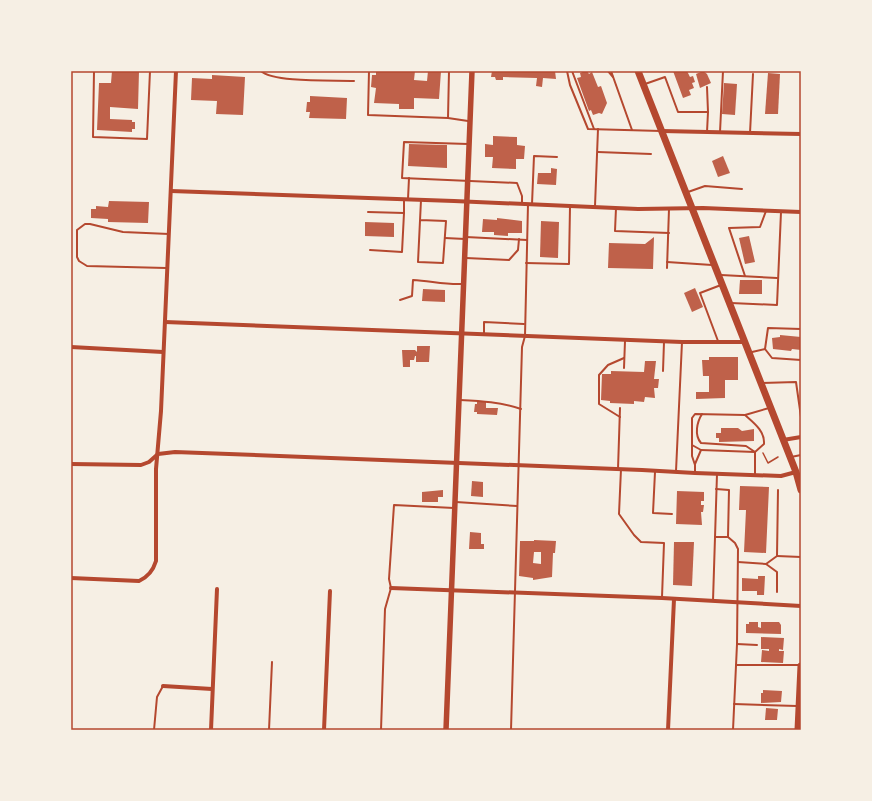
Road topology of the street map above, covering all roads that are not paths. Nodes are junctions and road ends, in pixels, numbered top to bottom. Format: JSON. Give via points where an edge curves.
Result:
{"nodes":[{"id":1,"x":94,"y":71,"type":"edge"},
{"id":2,"x":150,"y":71,"type":"edge"},
{"id":3,"x":176,"y":71,"type":"edge"},
{"id":4,"x":261,"y":71,"type":"edge"},
{"id":5,"x":369,"y":71,"type":"edge"},
{"id":6,"x":449,"y":71,"type":"edge"},
{"id":7,"x":472,"y":71,"type":"edge"},
{"id":8,"x":567,"y":71,"type":"edge"},
{"id":9,"x":572,"y":71,"type":"edge"},
{"id":10,"x":608,"y":71,"type":"edge"},
{"id":11,"x":611,"y":71,"type":"edge"},
{"id":12,"x":638,"y":71,"type":"edge"},
{"id":13,"x":722,"y":71,"type":"edge"},
{"id":14,"x":753,"y":74,"type":"dead end"},
{"id":15,"x":613,"y":78,"type":"junction"},
{"id":16,"x":354,"y":81,"type":"dead end"},
{"id":17,"x":644,"y":84,"type":"junction"},
{"id":18,"x":707,"y":87,"type":"dead end"},
{"id":19,"x":708,"y":112,"type":"junction"},
{"id":20,"x":448,"y":118,"type":"junction"},
{"id":21,"x":470,"y":121,"type":"junction"},
{"id":22,"x":594,"y":129,"type":"junction"},
{"id":23,"x":598,"y":129,"type":"junction"},
{"id":24,"x":632,"y":130,"type":"junction"},
{"id":25,"x":662,"y":131,"type":"junction"},
{"id":26,"x":707,"y":132,"type":"junction"},
{"id":27,"x":720,"y":132,"type":"junction"},
{"id":28,"x":750,"y":133,"type":"junction"},
{"id":29,"x":801,"y":134,"type":"edge"},
{"id":30,"x":469,"y":144,"type":"junction"},
{"id":31,"x":598,"y":152,"type":"junction"},
{"id":32,"x":652,"y":154,"type":"dead end"},
{"id":33,"x":557,"y":157,"type":"dead end"},
{"id":34,"x":409,"y":178,"type":"junction"},
{"id":35,"x":468,"y":180,"type":"junction"},
{"id":36,"x":742,"y":189,"type":"dead end"},
{"id":37,"x":171,"y":191,"type":"junction"},
{"id":38,"x":685,"y":193,"type":"junction"},
{"id":39,"x":406,"y":199,"type":"junction"},
{"id":40,"x":421,"y":199,"type":"junction"},
{"id":41,"x":467,"y":201,"type":"junction"},
{"id":42,"x":522,"y":204,"type":"junction"},
{"id":43,"x":530,"y":204,"type":"junction"},
{"id":44,"x":570,"y":206,"type":"junction"},
{"id":45,"x":595,"y":207,"type":"junction"},
{"id":46,"x":616,"y":208,"type":"junction"},
{"id":47,"x":669,"y":209,"type":"junction"},
{"id":48,"x":692,"y":209,"type":"junction"},
{"id":49,"x":766,"y":211,"type":"junction"},
{"id":50,"x":368,"y":212,"type":"dead end"},
{"id":51,"x":781,"y":212,"type":"junction"},
{"id":52,"x":801,"y":212,"type":"edge"},
{"id":53,"x":404,"y":213,"type":"junction"},
{"id":54,"x":420,"y":220,"type":"junction"},
{"id":55,"x":669,"y":233,"type":"junction"},
{"id":56,"x":169,"y":234,"type":"junction"},
{"id":57,"x":444,"y":238,"type":"junction"},
{"id":58,"x":466,"y":238,"type":"junction"},
{"id":59,"x":519,"y":239,"type":"junction"},
{"id":60,"x":527,"y":240,"type":"junction"},
{"id":61,"x":370,"y":250,"type":"dead end"},
{"id":62,"x":465,"y":258,"type":"junction"},
{"id":63,"x":667,"y":262,"type":"junction"},
{"id":64,"x":526,"y":263,"type":"junction"},
{"id":65,"x":714,"y":265,"type":"junction"},
{"id":66,"x":168,"y":268,"type":"junction"},
{"id":67,"x":667,"y":268,"type":"dead end"},
{"id":68,"x":718,"y":275,"type":"junction"},
{"id":69,"x":745,"y":276,"type":"junction"},
{"id":70,"x":777,"y":278,"type":"junction"},
{"id":71,"x":464,"y":284,"type":"junction"},
{"id":72,"x":722,"y":285,"type":"junction"},
{"id":73,"x":400,"y":300,"type":"dead end"},
{"id":74,"x":729,"y":303,"type":"junction"},
{"id":75,"x":165,"y":322,"type":"junction"},
{"id":76,"x":525,"y":324,"type":"junction"},
{"id":77,"x":801,"y":329,"type":"edge"},
{"id":78,"x":462,"y":333,"type":"junction"},
{"id":79,"x":484,"y":334,"type":"junction"},
{"id":80,"x":525,"y":336,"type":"junction"},
{"id":81,"x":625,"y":340,"type":"junction"},
{"id":82,"x":664,"y":341,"type":"junction"},
{"id":83,"x":682,"y":342,"type":"junction"},
{"id":84,"x":718,"y":342,"type":"junction"},
{"id":85,"x":744,"y":342,"type":"junction"},
{"id":86,"x":71,"y":347,"type":"edge"},
{"id":87,"x":765,"y":349,"type":"junction"},
{"id":88,"x":163,"y":352,"type":"junction"},
{"id":89,"x":748,"y":353,"type":"junction"},
{"id":90,"x":624,"y":358,"type":"junction"},
{"id":91,"x":801,"y":360,"type":"edge"},
{"id":92,"x":624,"y":368,"type":"dead end"},
{"id":93,"x":663,"y":372,"type":"dead end"},
{"id":94,"x":760,"y":384,"type":"junction"},
{"id":95,"x":459,"y":400,"type":"junction"},
{"id":96,"x":620,"y":408,"type":"dead end"},
{"id":97,"x":770,"y":408,"type":"junction"},
{"id":98,"x":521,"y":409,"type":"junction"},
{"id":99,"x":702,"y":414,"type":"junction"},
{"id":100,"x":745,"y":415,"type":"junction"},
{"id":101,"x":801,"y":417,"type":"edge"},
{"id":102,"x":620,"y":418,"type":"junction"},
{"id":103,"x":801,"y":437,"type":"edge"},
{"id":104,"x":783,"y":440,"type":"junction"},
{"id":105,"x":692,"y":446,"type":"junction"},
{"id":106,"x":701,"y":450,"type":"junction"},
{"id":107,"x":755,"y":452,"type":"junction"},
{"id":108,"x":158,"y":454,"type":"junction"},
{"id":109,"x":801,"y":455,"type":"edge"},
{"id":110,"x":790,"y":457,"type":"junction"},
{"id":111,"x":71,"y":464,"type":"edge"},
{"id":112,"x":457,"y":464,"type":"junction"},
{"id":113,"x":695,"y":465,"type":"junction"},
{"id":114,"x":518,"y":466,"type":"junction"},
{"id":115,"x":620,"y":469,"type":"junction"},
{"id":116,"x":655,"y":472,"type":"junction"},
{"id":117,"x":676,"y":472,"type":"junction"},
{"id":118,"x":798,"y":472,"type":"edge"},
{"id":119,"x":695,"y":474,"type":"junction"},
{"id":120,"x":717,"y":474,"type":"junction"},
{"id":121,"x":755,"y":475,"type":"junction"},
{"id":122,"x":716,"y":489,"type":"junction"},
{"id":123,"x":778,"y":490,"type":"dead end"},
{"id":124,"x":801,"y":490,"type":"edge"},
{"id":125,"x":455,"y":505,"type":"junction"},
{"id":126,"x":517,"y":506,"type":"junction"},
{"id":127,"x":672,"y":514,"type":"dead end"},
{"id":128,"x":715,"y":537,"type":"junction"},
{"id":129,"x":728,"y":537,"type":"junction"},
{"id":130,"x":777,"y":556,"type":"junction"},
{"id":131,"x":801,"y":557,"type":"edge"},
{"id":132,"x":738,"y":562,"type":"junction"},
{"id":133,"x":766,"y":564,"type":"junction"},
{"id":134,"x":71,"y":578,"type":"edge"},
{"id":135,"x":390,"y":588,"type":"junction"},
{"id":136,"x":218,"y":589,"type":"dead end"},
{"id":137,"x":451,"y":590,"type":"junction"},
{"id":138,"x":330,"y":591,"type":"dead end"},
{"id":139,"x":777,"y":592,"type":"dead end"},
{"id":140,"x":515,"y":594,"type":"junction"},
{"id":141,"x":662,"y":598,"type":"junction"},
{"id":142,"x":674,"y":599,"type":"junction"},
{"id":143,"x":713,"y":601,"type":"junction"},
{"id":144,"x":738,"y":602,"type":"junction"},
{"id":145,"x":801,"y":606,"type":"edge"},
{"id":146,"x":737,"y":644,"type":"junction"},
{"id":147,"x":757,"y":645,"type":"dead end"},
{"id":148,"x":272,"y":662,"type":"dead end"},
{"id":149,"x":736,"y":665,"type":"junction"},
{"id":150,"x":801,"y":666,"type":"edge"},
{"id":151,"x":801,"y":671,"type":"edge"},
{"id":152,"x":162,"y":686,"type":"joint"},
{"id":153,"x":212,"y":689,"type":"junction"},
{"id":154,"x":734,"y":704,"type":"junction"},
{"id":155,"x":799,"y":706,"type":"junction"},
{"id":156,"x":154,"y":730,"type":"edge"},
{"id":157,"x":211,"y":730,"type":"edge"},
{"id":158,"x":269,"y":730,"type":"edge"},
{"id":159,"x":324,"y":730,"type":"edge"},
{"id":160,"x":382,"y":730,"type":"edge"},
{"id":161,"x":446,"y":730,"type":"edge"},
{"id":162,"x":511,"y":730,"type":"edge"},
{"id":163,"x":668,"y":730,"type":"edge"},
{"id":164,"x":733,"y":730,"type":"edge"},
{"id":165,"x":798,"y":730,"type":"edge"}],
"edges":[{"from":1,"to":2,"type":"lane","via":[[93,137],[147,139]]},
{"from":3,"to":37,"type":"street"},
{"from":4,"to":16,"type":"lane","via":[[281,78]]},
{"from":5,"to":20,"type":"lane","via":[[368,115]]},
{"from":6,"to":20,"type":"lane"},
{"from":7,"to":21,"type":"street"},
{"from":8,"to":22,"type":"lane","via":[[588,129]]},
{"from":9,"to":22,"type":"lane"},
{"from":10,"to":15,"type":"lane"},
{"from":11,"to":15,"type":"lane"},
{"from":12,"to":17,"type":"main road"},
{"from":13,"to":27,"type":"lane"},
{"from":14,"to":28,"type":"lane"},
{"from":15,"to":24,"type":"lane"},
{"from":17,"to":19,"type":"lane","via":[[665,77],[678,112]]},
{"from":17,"to":25,"type":"main road"},
{"from":18,"to":19,"type":"lane"},
{"from":19,"to":26,"type":"lane"},
{"from":20,"to":21,"type":"lane"},
{"from":21,"to":30,"type":"street"},
{"from":22,"to":23,"type":"lane"},
{"from":23,"to":24,"type":"lane"},
{"from":23,"to":31,"type":"lane"},
{"from":24,"to":25,"type":"lane"},
{"from":25,"to":26,"type":"street"},
{"from":25,"to":38,"type":"main road"},
{"from":26,"to":27,"type":"street"},
{"from":27,"to":28,"type":"street"},
{"from":28,"to":29,"type":"street"},
{"from":30,"to":34,"type":"lane","via":[[404,142],[402,178]]},
{"from":30,"to":35,"type":"street"},
{"from":31,"to":32,"type":"lane"},
{"from":31,"to":45,"type":"lane"},
{"from":33,"to":43,"type":"lane","via":[[534,156]]},
{"from":34,"to":35,"type":"lane"},
{"from":34,"to":39,"type":"lane"},
{"from":35,"to":41,"type":"street"},
{"from":35,"to":42,"type":"lane","via":[[517,182]]},
{"from":36,"to":38,"type":"lane","via":[[704,186]]},
{"from":37,"to":39,"type":"street"},
{"from":37,"to":56,"type":"street"},
{"from":38,"to":48,"type":"main road"},
{"from":39,"to":40,"type":"street"},
{"from":39,"to":53,"type":"lane"},
{"from":40,"to":41,"type":"street"},
{"from":40,"to":54,"type":"lane"},
{"from":41,"to":42,"type":"street"},
{"from":41,"to":58,"type":"street"},
{"from":42,"to":43,"type":"street"},
{"from":43,"to":44,"type":"street"},
{"from":43,"to":60,"type":"lane"},
{"from":44,"to":45,"type":"street"},
{"from":44,"to":64,"type":"lane","via":[[569,264]]},
{"from":45,"to":46,"type":"street"},
{"from":46,"to":47,"type":"street"},
{"from":46,"to":55,"type":"lane","via":[[615,231]]},
{"from":47,"to":48,"type":"street"},
{"from":47,"to":55,"type":"lane"},
{"from":48,"to":49,"type":"street"},
{"from":48,"to":65,"type":"main road"},
{"from":49,"to":51,"type":"street"},
{"from":49,"to":69,"type":"lane","via":[[760,227],[729,228]]},
{"from":50,"to":53,"type":"lane"},
{"from":51,"to":52,"type":"street"},
{"from":51,"to":70,"type":"lane"},
{"from":53,"to":61,"type":"lane","via":[[402,252]]},
{"from":54,"to":57,"type":"lane","via":[[446,221]]},
{"from":54,"to":57,"type":"lane","via":[[418,262],[443,264]]},
{"from":55,"to":63,"type":"lane"},
{"from":56,"to":66,"type":"street"},
{"from":56,"to":66,"type":"lane","via":[[124,232],[85,224],[78,230],[76,257],[87,266]]},
{"from":57,"to":58,"type":"lane"},
{"from":58,"to":59,"type":"lane"},
{"from":58,"to":62,"type":"street"},
{"from":59,"to":60,"type":"lane"},
{"from":59,"to":62,"type":"lane","via":[[518,250],[509,260]]},
{"from":60,"to":64,"type":"lane"},
{"from":62,"to":71,"type":"street"},
{"from":63,"to":65,"type":"lane"},
{"from":63,"to":67,"type":"lane"},
{"from":64,"to":76,"type":"lane"},
{"from":65,"to":68,"type":"main road"},
{"from":66,"to":75,"type":"street"},
{"from":68,"to":69,"type":"lane"},
{"from":68,"to":72,"type":"main road"},
{"from":69,"to":70,"type":"lane"},
{"from":70,"to":74,"type":"lane","via":[[777,305]]},
{"from":71,"to":73,"type":"lane","via":[[445,286],[436,282],[413,280],[412,296]]},
{"from":71,"to":78,"type":"street"},
{"from":72,"to":74,"type":"main road"},
{"from":72,"to":84,"type":"lane","via":[[700,293]]},
{"from":74,"to":85,"type":"main road"},
{"from":75,"to":78,"type":"street"},
{"from":75,"to":88,"type":"street"},
{"from":76,"to":79,"type":"lane","via":[[484,322]]},
{"from":76,"to":80,"type":"lane"},
{"from":77,"to":87,"type":"lane","via":[[768,328]]},
{"from":78,"to":79,"type":"street"},
{"from":78,"to":95,"type":"street"},
{"from":79,"to":80,"type":"street"},
{"from":80,"to":81,"type":"street"},
{"from":80,"to":98,"type":"lane","via":[[522,347]]},
{"from":81,"to":82,"type":"street"},
{"from":81,"to":90,"type":"lane"},
{"from":82,"to":83,"type":"street"},
{"from":82,"to":93,"type":"lane"},
{"from":83,"to":84,"type":"street"},
{"from":83,"to":117,"type":"lane"},
{"from":84,"to":85,"type":"street"},
{"from":85,"to":89,"type":"main road"},
{"from":86,"to":88,"type":"street"},
{"from":87,"to":89,"type":"lane"},
{"from":87,"to":91,"type":"lane","via":[[772,358]]},
{"from":88,"to":108,"type":"street"},
{"from":89,"to":94,"type":"main road"},
{"from":90,"to":92,"type":"lane"},
{"from":90,"to":102,"type":"lane","via":[[608,365],[599,375],[600,404]]},
{"from":94,"to":97,"type":"main road"},
{"from":94,"to":101,"type":"lane","via":[[796,382]]},
{"from":95,"to":98,"type":"lane","via":[[508,404]]},
{"from":95,"to":112,"type":"street"},
{"from":96,"to":102,"type":"lane"},
{"from":97,"to":100,"type":"lane"},
{"from":97,"to":104,"type":"main road"},
{"from":98,"to":114,"type":"lane"},
{"from":99,"to":100,"type":"lane"},
{"from":99,"to":105,"type":"lane","via":[[695,414],[692,418]]},
{"from":99,"to":107,"type":"lane","via":[[698,420],[697,434],[701,443],[746,446]]},
{"from":100,"to":107,"type":"lane","via":[[759,427],[764,440],[764,444]]},
{"from":102,"to":115,"type":"lane"},
{"from":103,"to":104,"type":"street"},
{"from":104,"to":110,"type":"main road"},
{"from":105,"to":106,"type":"lane"},
{"from":105,"to":113,"type":"lane"},
{"from":106,"to":107,"type":"lane"},
{"from":106,"to":113,"type":"lane"},
{"from":107,"to":121,"type":"lane"},
{"from":108,"to":111,"type":"street","via":[[141,465]]},
{"from":108,"to":112,"type":"street","via":[[175,452]]},
{"from":108,"to":134,"type":"street","via":[[154,567],[146,578],[136,581]]},
{"from":109,"to":110,"type":"lane"},
{"from":110,"to":118,"type":"main road"},
{"from":112,"to":114,"type":"street"},
{"from":112,"to":125,"type":"street"},
{"from":113,"to":119,"type":"lane"},
{"from":114,"to":115,"type":"street"},
{"from":114,"to":126,"type":"lane"},
{"from":115,"to":116,"type":"street"},
{"from":115,"to":141,"type":"lane","via":[[619,514],[641,542],[664,543]]},
{"from":116,"to":117,"type":"street"},
{"from":116,"to":127,"type":"lane","via":[[653,514]]},
{"from":117,"to":119,"type":"street"},
{"from":118,"to":121,"type":"street","via":[[781,476]]},
{"from":118,"to":124,"type":"main road"},
{"from":119,"to":120,"type":"street"},
{"from":120,"to":121,"type":"street"},
{"from":120,"to":122,"type":"lane"},
{"from":122,"to":128,"type":"lane"},
{"from":122,"to":129,"type":"lane","via":[[729,490]]},
{"from":123,"to":130,"type":"lane"},
{"from":125,"to":126,"type":"lane"},
{"from":125,"to":135,"type":"lane","via":[[394,505]]},
{"from":125,"to":137,"type":"street"},
{"from":126,"to":140,"type":"lane"},
{"from":128,"to":129,"type":"lane"},
{"from":128,"to":143,"type":"lane"},
{"from":129,"to":132,"type":"lane","via":[[738,549]]},
{"from":130,"to":131,"type":"lane"},
{"from":130,"to":133,"type":"lane"},
{"from":132,"to":133,"type":"lane"},
{"from":132,"to":144,"type":"lane"},
{"from":133,"to":139,"type":"lane","via":[[777,572]]},
{"from":135,"to":137,"type":"street"},
{"from":135,"to":160,"type":"lane","via":[[385,609]]},
{"from":136,"to":153,"type":"street"},
{"from":137,"to":140,"type":"street"},
{"from":137,"to":161,"type":"street"},
{"from":138,"to":159,"type":"street"},
{"from":140,"to":141,"type":"street"},
{"from":140,"to":162,"type":"lane"},
{"from":141,"to":142,"type":"street"},
{"from":142,"to":143,"type":"street"},
{"from":142,"to":163,"type":"street"},
{"from":143,"to":144,"type":"street"},
{"from":144,"to":145,"type":"street"},
{"from":144,"to":146,"type":"lane"},
{"from":146,"to":147,"type":"lane"},
{"from":146,"to":149,"type":"lane"},
{"from":148,"to":158,"type":"lane"},
{"from":149,"to":150,"type":"lane"},
{"from":149,"to":154,"type":"lane"},
{"from":150,"to":151,"type":"main road"},
{"from":151,"to":155,"type":"main road"},
{"from":152,"to":153,"type":"street"},
{"from":152,"to":156,"type":"lane","via":[[157,697]]},
{"from":153,"to":157,"type":"street"},
{"from":154,"to":155,"type":"lane"},
{"from":154,"to":164,"type":"lane"},
{"from":155,"to":165,"type":"main road"}]}
